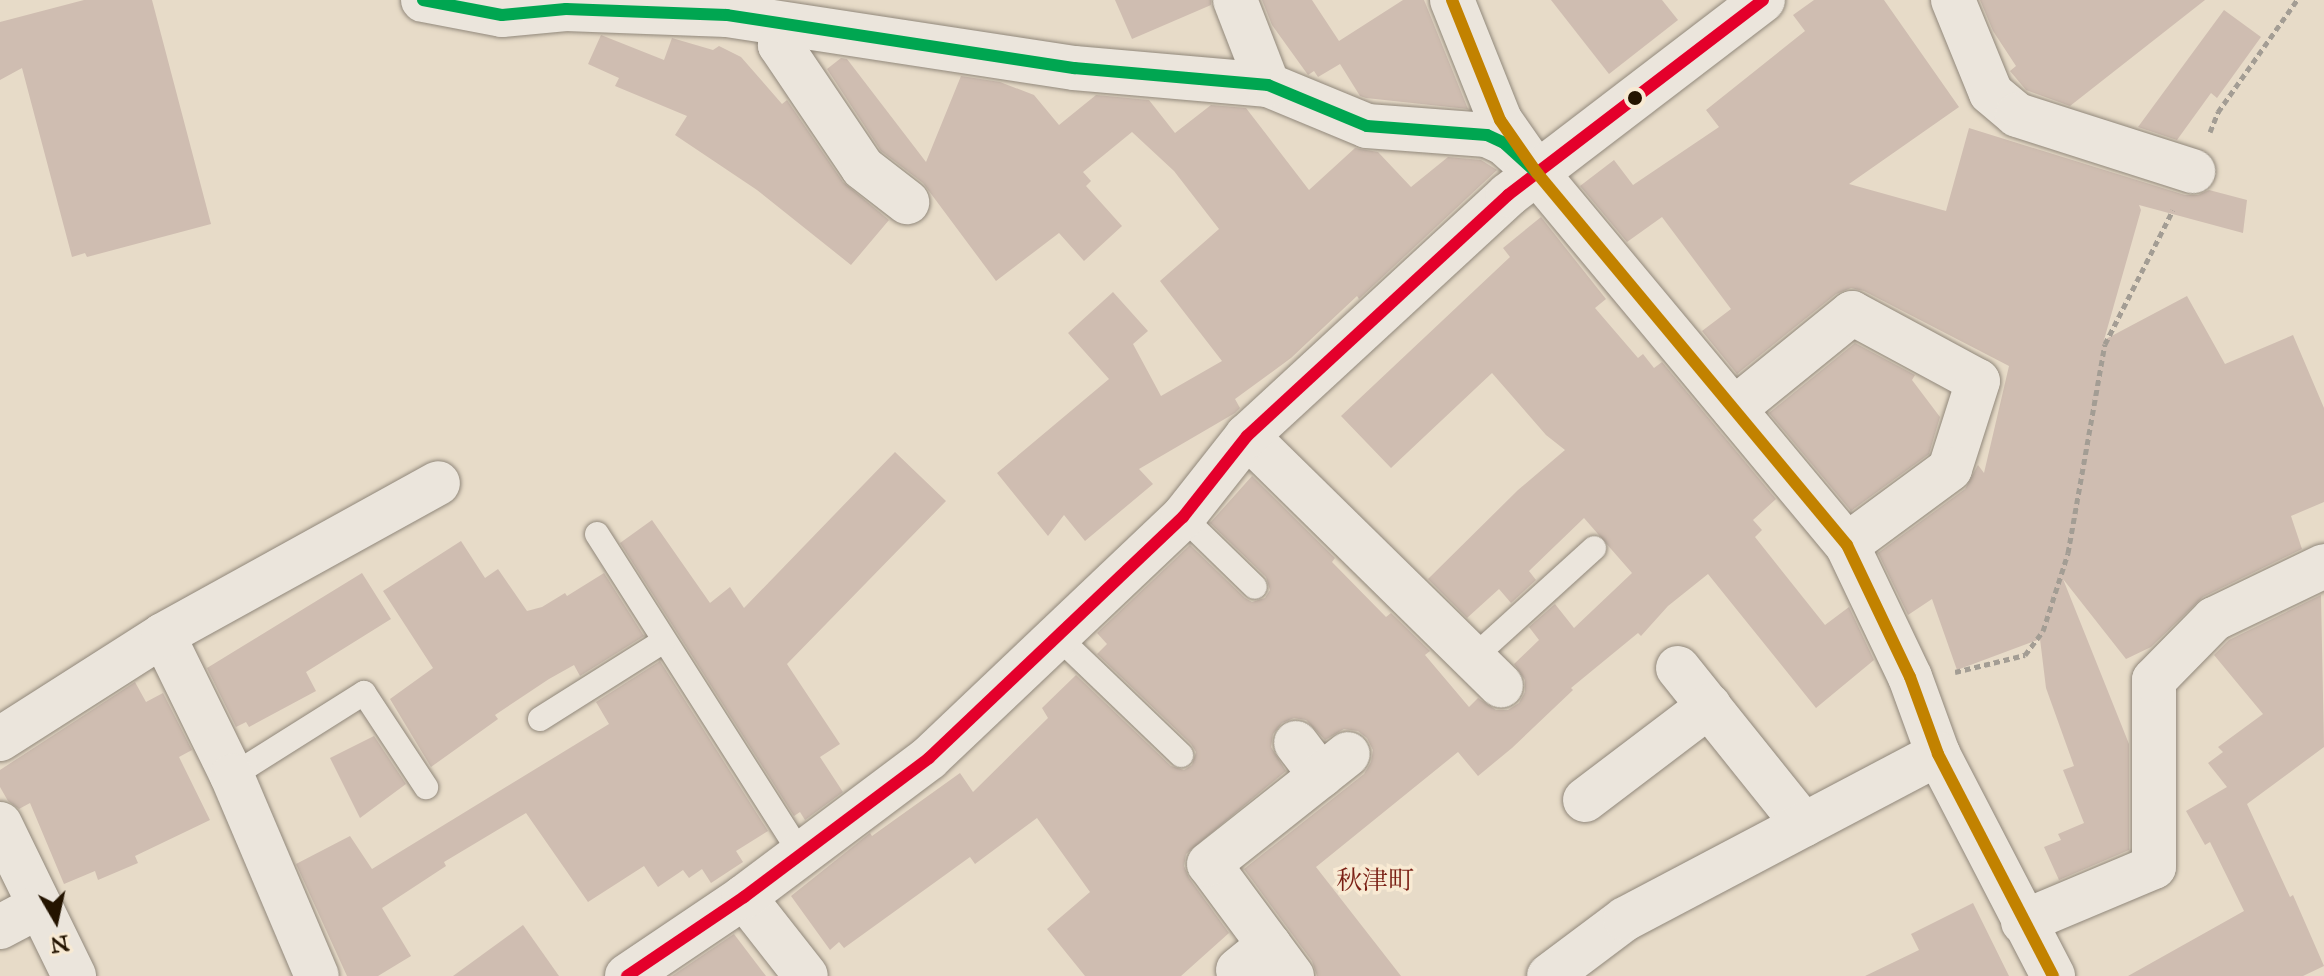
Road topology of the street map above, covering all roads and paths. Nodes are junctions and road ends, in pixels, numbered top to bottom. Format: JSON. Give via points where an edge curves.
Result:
{"nodes":[{"id":1,"x":423,"y":0,"type":"edge"},
{"id":2,"x":1235,"y":0,"type":"edge"},
{"id":3,"x":1452,"y":0,"type":"edge"},
{"id":4,"x":1763,"y":0,"type":"edge"},
{"id":5,"x":1953,"y":0,"type":"edge"},
{"id":6,"x":2297,"y":0,"type":"edge"},
{"id":7,"x":631,"y":5,"type":"edge"},
{"id":8,"x":783,"y":25,"type":"junction"},
{"id":9,"x":1268,"y":85,"type":"junction"},
{"id":10,"x":2193,"y":171,"type":"junction"},
{"id":11,"x":1537,"y":173,"type":"junction"},
{"id":12,"x":907,"y":202,"type":"dead end"},
{"id":13,"x":1734,"y":409,"type":"junction"},
{"id":14,"x":1247,"y":436,"type":"junction"},
{"id":15,"x":438,"y":483,"type":"dead end"},
{"id":16,"x":1183,"y":517,"type":"junction"},
{"id":17,"x":597,"y":534,"type":"dead end"},
{"id":18,"x":1847,"y":545,"type":"junction"},
{"id":19,"x":1594,"y":548,"type":"dead end"},
{"id":20,"x":2324,"y":566,"type":"edge"},
{"id":21,"x":1255,"y":587,"type":"dead end"},
{"id":22,"x":163,"y":635,"type":"junction"},
{"id":23,"x":1057,"y":636,"type":"junction"},
{"id":24,"x":664,"y":641,"type":"junction"},
{"id":25,"x":1678,"y":668,"type":"dead end"},
{"id":26,"x":1488,"y":671,"type":"joint"},
{"id":27,"x":1910,"y":677,"type":"junction"},
{"id":28,"x":1709,"y":706,"type":"junction"},
{"id":29,"x":540,"y":719,"type":"dead end"},
{"id":30,"x":0,"y":739,"type":"edge"},
{"id":31,"x":1938,"y":754,"type":"junction"},
{"id":32,"x":1181,"y":755,"type":"dead end"},
{"id":33,"x":1322,"y":758,"type":"dead end"},
{"id":34,"x":232,"y":776,"type":"junction"},
{"id":35,"x":426,"y":787,"type":"dead end"},
{"id":36,"x":1585,"y":800,"type":"dead end"},
{"id":37,"x":0,"y":824,"type":"edge"},
{"id":38,"x":1804,"y":825,"type":"junction"},
{"id":39,"x":800,"y":853,"type":"junction"},
{"id":40,"x":744,"y":897,"type":"junction"},
{"id":41,"x":40,"y":906,"type":"junction"},
{"id":42,"x":2023,"y":922,"type":"junction"},
{"id":43,"x":0,"y":927,"type":"edge"},
{"id":44,"x":1266,"y":964,"type":"edge"},
{"id":45,"x":74,"y":976,"type":"edge"},
{"id":46,"x":317,"y":976,"type":"edge"},
{"id":47,"x":627,"y":976,"type":"edge"},
{"id":48,"x":806,"y":976,"type":"edge"},
{"id":49,"x":1549,"y":976,"type":"edge"},
{"id":50,"x":2053,"y":976,"type":"edge"}],
"edges":[{"from":1,"to":7,"type":"street","via":[[502,15]]},
{"from":2,"to":9,"type":"street"},
{"from":3,"to":11,"type":"street","via":[[1500,120]]},
{"from":4,"to":11,"type":"street"},
{"from":5,"to":10,"type":"street","via":[[1991,93],[2017,115]]},
{"from":6,"to":10,"type":"path","via":[[2218,112]]},
{"from":7,"to":8,"type":"street"},
{"from":8,"to":9,"type":"street","via":[[1074,68]]},
{"from":8,"to":12,"type":"street","via":[[780,45],[863,168]]},
{"from":9,"to":11,"type":"street","via":[[1367,126],[1487,135]]},
{"from":10,"to":27,"type":"path","via":[[2105,344],[2068,553],[2043,631],[2025,655],[1971,670]]},
{"from":11,"to":13,"type":"street"},
{"from":11,"to":14,"type":"street"},
{"from":13,"to":18,"type":"street"},
{"from":13,"to":18,"type":"street","via":[[1852,313],[1978,381],[1950,469]]},
{"from":14,"to":16,"type":"street"},
{"from":14,"to":26,"type":"street"},
{"from":15,"to":22,"type":"street"},
{"from":16,"to":21,"type":"lane"},
{"from":16,"to":23,"type":"street"},
{"from":17,"to":24,"type":"lane"},
{"from":18,"to":27,"type":"street"},
{"from":19,"to":26,"type":"lane"},
{"from":20,"to":42,"type":"street","via":[[2214,619],[2154,680],[2154,867]]},
{"from":22,"to":30,"type":"street"},
{"from":22,"to":34,"type":"street"},
{"from":23,"to":32,"type":"lane"},
{"from":23,"to":39,"type":"street","via":[[929,758]]},
{"from":24,"to":29,"type":"lane"},
{"from":24,"to":39,"type":"lane"},
{"from":25,"to":28,"type":"street"},
{"from":27,"to":31,"type":"street"},
{"from":28,"to":36,"type":"street"},
{"from":28,"to":38,"type":"street"},
{"from":31,"to":38,"type":"street"},
{"from":31,"to":42,"type":"street"},
{"from":33,"to":44,"type":"street","via":[[1209,864]]},
{"from":34,"to":35,"type":"lane","via":[[364,693]]},
{"from":34,"to":46,"type":"street"},
{"from":37,"to":41,"type":"street"},
{"from":38,"to":49,"type":"street","via":[[1625,919]]},
{"from":39,"to":40,"type":"street"},
{"from":40,"to":47,"type":"street"},
{"from":40,"to":48,"type":"street"},
{"from":41,"to":43,"type":"street"},
{"from":41,"to":45,"type":"street"},
{"from":42,"to":50,"type":"street"}]}
